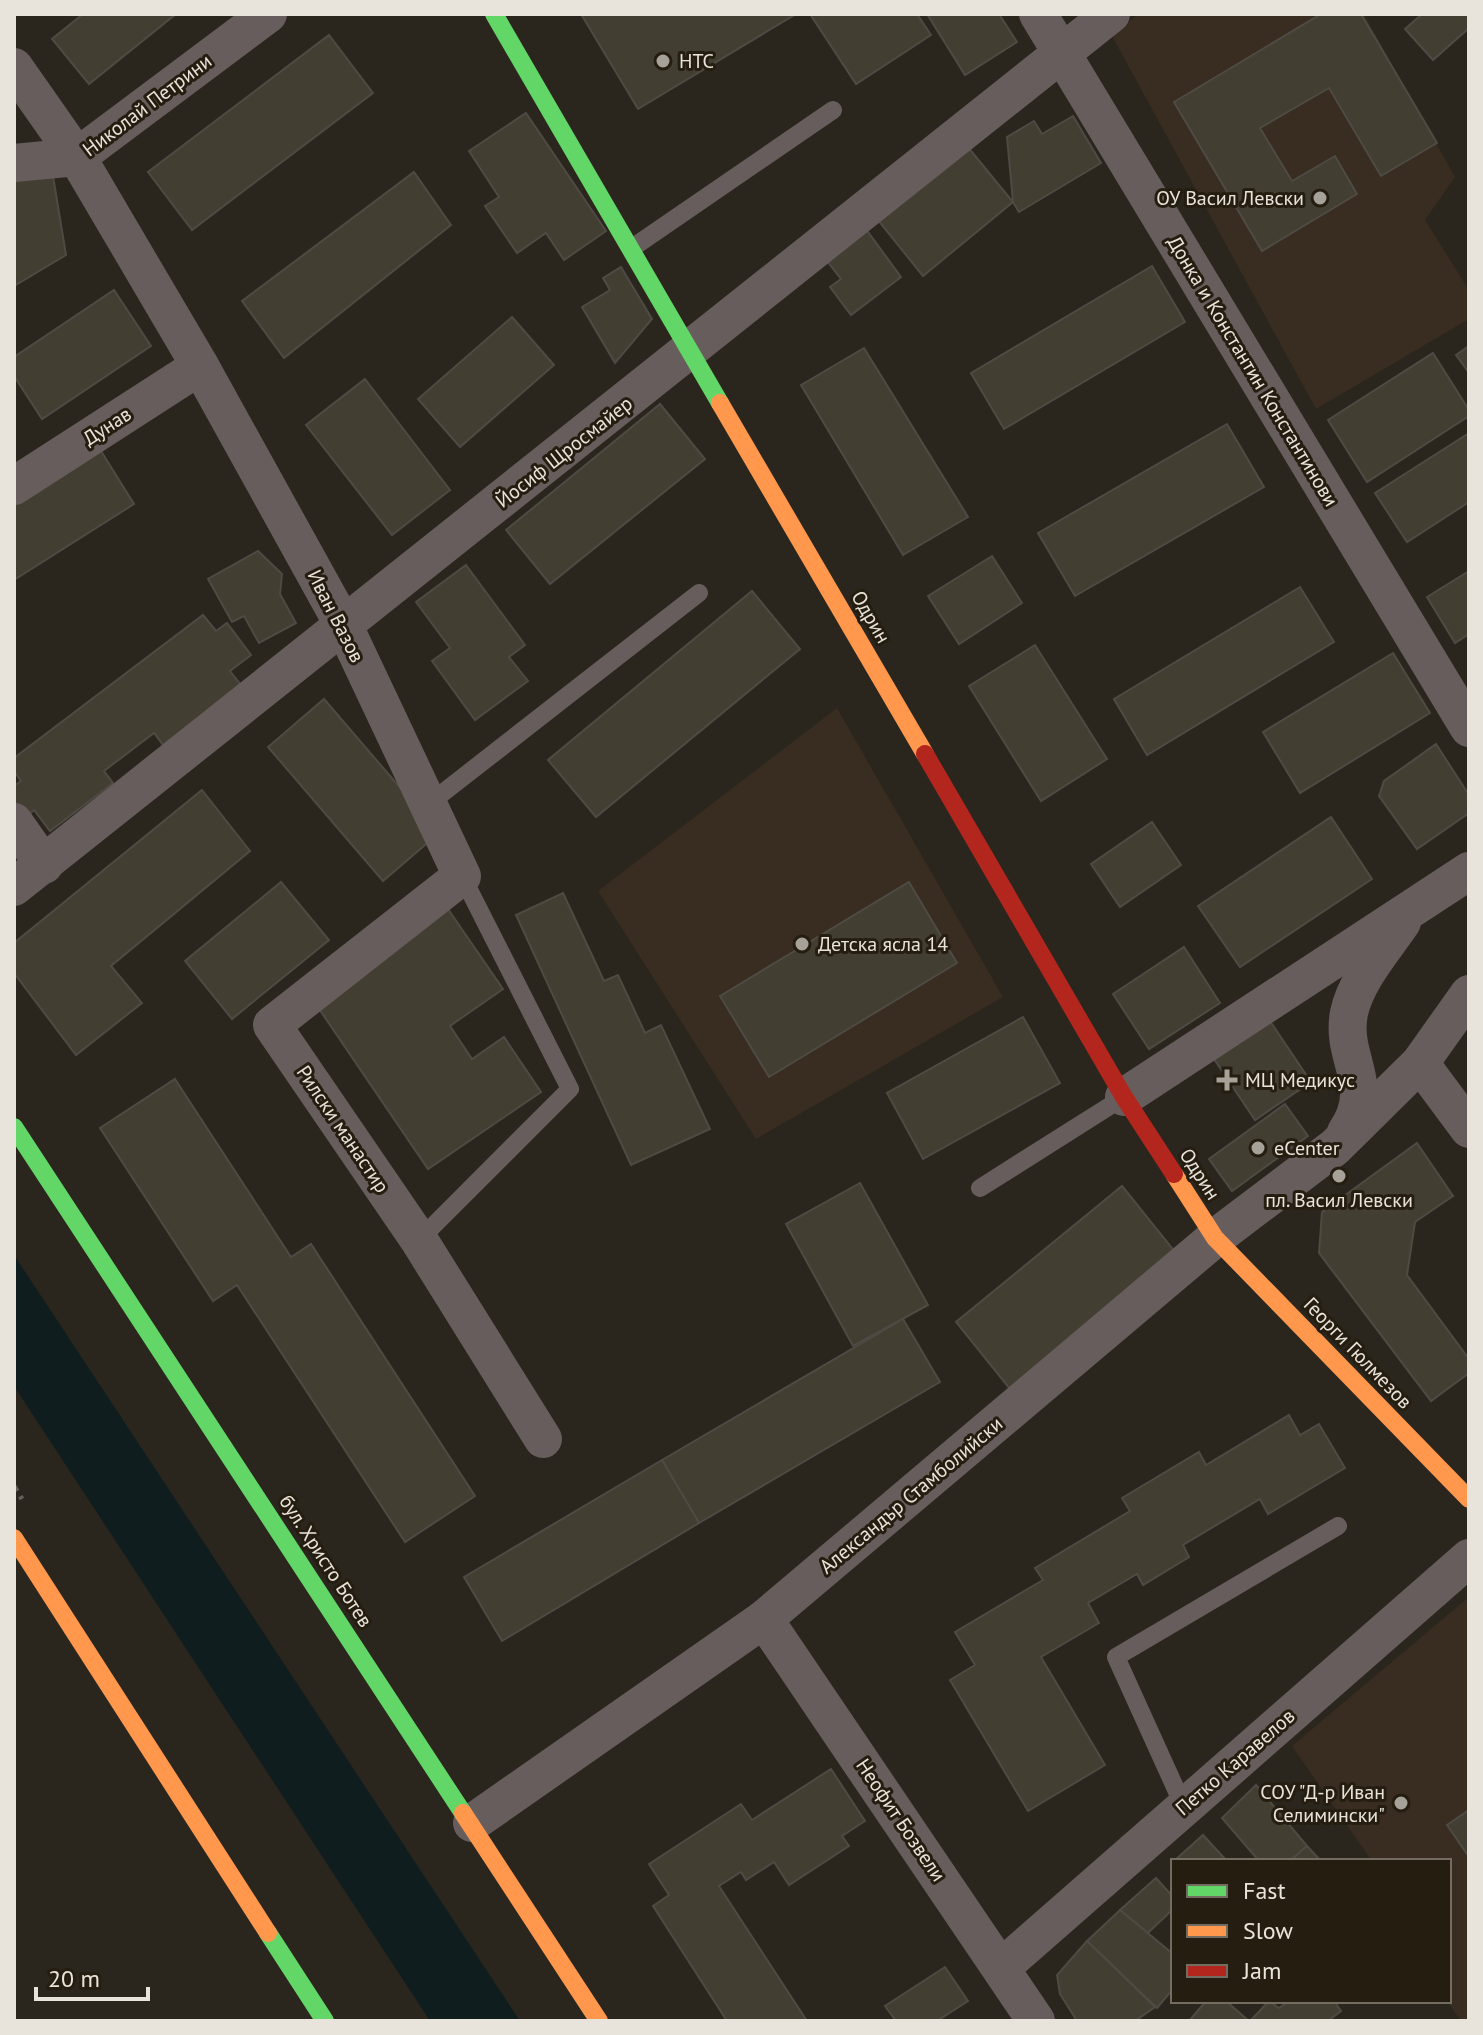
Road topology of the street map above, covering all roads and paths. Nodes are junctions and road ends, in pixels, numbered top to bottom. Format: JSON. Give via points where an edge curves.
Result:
{"nodes":[{"id":1,"x":268,"y":14,"type":"edge"},
{"id":2,"x":494,"y":14,"type":"edge"},
{"id":3,"x":1038,"y":14,"type":"edge"},
{"id":4,"x":1111,"y":14,"type":"edge"},
{"id":5,"x":1062,"y":54,"type":"junction"},
{"id":6,"x":14,"y":67,"type":"edge"},
{"id":7,"x":833,"y":110,"type":"dead end"},
{"id":8,"x":77,"y":157,"type":"junction"},
{"id":9,"x":14,"y":163,"type":"edge"},
{"id":10,"x":632,"y":248,"type":"junction"},
{"id":11,"x":691,"y":351,"type":"junction"},
{"id":12,"x":200,"y":366,"type":"junction"},
{"id":13,"x":14,"y":486,"type":"edge"},
{"id":14,"x":699,"y":593,"type":"dead end"},
{"id":15,"x":344,"y":626,"type":"junction"},
{"id":16,"x":1469,"y":728,"type":"edge"},
{"id":17,"x":426,"y":806,"type":"junction"},
{"id":18,"x":14,"y":822,"type":"edge"},
{"id":19,"x":1469,"y":871,"type":"edge"},
{"id":20,"x":29,"y":876,"type":"edge"},
{"id":21,"x":462,"y":876,"type":"junction"},
{"id":22,"x":1410,"y":910,"type":"junction"},
{"id":23,"x":1469,"y":994,"type":"edge"},
{"id":24,"x":1420,"y":1063,"type":"junction"},
{"id":25,"x":1124,"y":1097,"type":"junction"},
{"id":26,"x":14,"y":1127,"type":"edge"},
{"id":27,"x":1469,"y":1129,"type":"edge"},
{"id":28,"x":1335,"y":1147,"type":"junction"},
{"id":29,"x":980,"y":1188,"type":"dead end"},
{"id":30,"x":1215,"y":1238,"type":"junction"},
{"id":31,"x":419,"y":1240,"type":"junction"},
{"id":32,"x":543,"y":1439,"type":"dead end"},
{"id":33,"x":1469,"y":1499,"type":"edge"},
{"id":34,"x":1338,"y":1526,"type":"dead end"},
{"id":35,"x":18,"y":1554,"type":"edge"},
{"id":36,"x":1469,"y":1558,"type":"edge"},
{"id":37,"x":764,"y":1619,"type":"junction"},
{"id":38,"x":1184,"y":1807,"type":"junction"},
{"id":39,"x":472,"y":1823,"type":"junction"},
{"id":40,"x":1001,"y":1968,"type":"junction"},
{"id":41,"x":325,"y":2021,"type":"edge"},
{"id":42,"x":599,"y":2021,"type":"edge"},
{"id":43,"x":1036,"y":2021,"type":"edge"}],
"edges":[{"from":1,"to":8,"type":"street","name":"Николай Петрини"},
{"from":2,"to":10,"type":"street","name":"Одрин"},
{"from":3,"to":5,"type":"street","name":"Донка и Константин Константинови"},
{"from":4,"to":5,"type":"street","name":"Йосиф Щросмайер"},
{"from":5,"to":11,"type":"street","name":"Йосиф Щросмайер"},
{"from":5,"to":16,"type":"street","name":"Донка и Константин Константинови"},
{"from":6,"to":8,"type":"street","name":"Иван Вазов"},
{"from":7,"to":10,"type":"lane"},
{"from":8,"to":9,"type":"street","name":"Николай Петрини"},
{"from":8,"to":12,"type":"street","name":"Иван Вазов"},
{"from":10,"to":11,"type":"street","name":"Одрин"},
{"from":11,"to":15,"type":"street","name":"Йосиф Щросмайер"},
{"from":11,"to":25,"type":"street","name":"Одрин"},
{"from":12,"to":13,"type":"street","name":"Дунав"},
{"from":12,"to":15,"type":"street","name":"Иван Вазов"},
{"from":14,"to":17,"type":"lane"},
{"from":15,"to":17,"type":"street","name":"Иван Вазов"},
{"from":15,"to":20,"type":"street","name":"Йосиф Щросмайер"},
{"from":17,"to":21,"type":"street","name":"Иван Вазов"},
{"from":18,"to":20,"type":"street"},
{"from":19,"to":22,"type":"street"},
{"from":21,"to":31,"type":"lane","name":"Иван Вазов","via":[[570,1089]]},
{"from":21,"to":31,"type":"street","name":"Рилски манастир","via":[[272,1025]]},
{"from":22,"to":25,"type":"street"},
{"from":22,"to":28,"type":"street","via":[[1354,994],[1348,1036],[1361,1100]]},
{"from":23,"to":24,"type":"street"},
{"from":24,"to":27,"type":"street"},
{"from":24,"to":28,"type":"street"},
{"from":25,"to":29,"type":"lane"},
{"from":25,"to":30,"type":"street","name":"Одрин"},
{"from":26,"to":39,"type":"street","name":"бул. Христо Ботев"},
{"from":28,"to":30,"type":"street","name":"Александър Стамболийски"},
{"from":30,"to":33,"type":"street","name":"Георги Гюлмезов"},
{"from":30,"to":37,"type":"street","name":"Александър Стамболийски"},
{"from":31,"to":32,"type":"street","name":"Рилски манастир"},
{"from":34,"to":38,"type":"lane","via":[[1116,1657]]},
{"from":35,"to":41,"type":"street"},
{"from":36,"to":38,"type":"street","name":"Петко Каравелов"},
{"from":37,"to":39,"type":"street","name":"Александър Стамболийски"},
{"from":37,"to":40,"type":"street","name":"Неофит Бозвели"},
{"from":38,"to":40,"type":"street","name":"Петко Каравелов"},
{"from":39,"to":42,"type":"street","name":"бул. Христо Ботев"},
{"from":40,"to":43,"type":"street","name":"Неофит Бозвели"}]}
